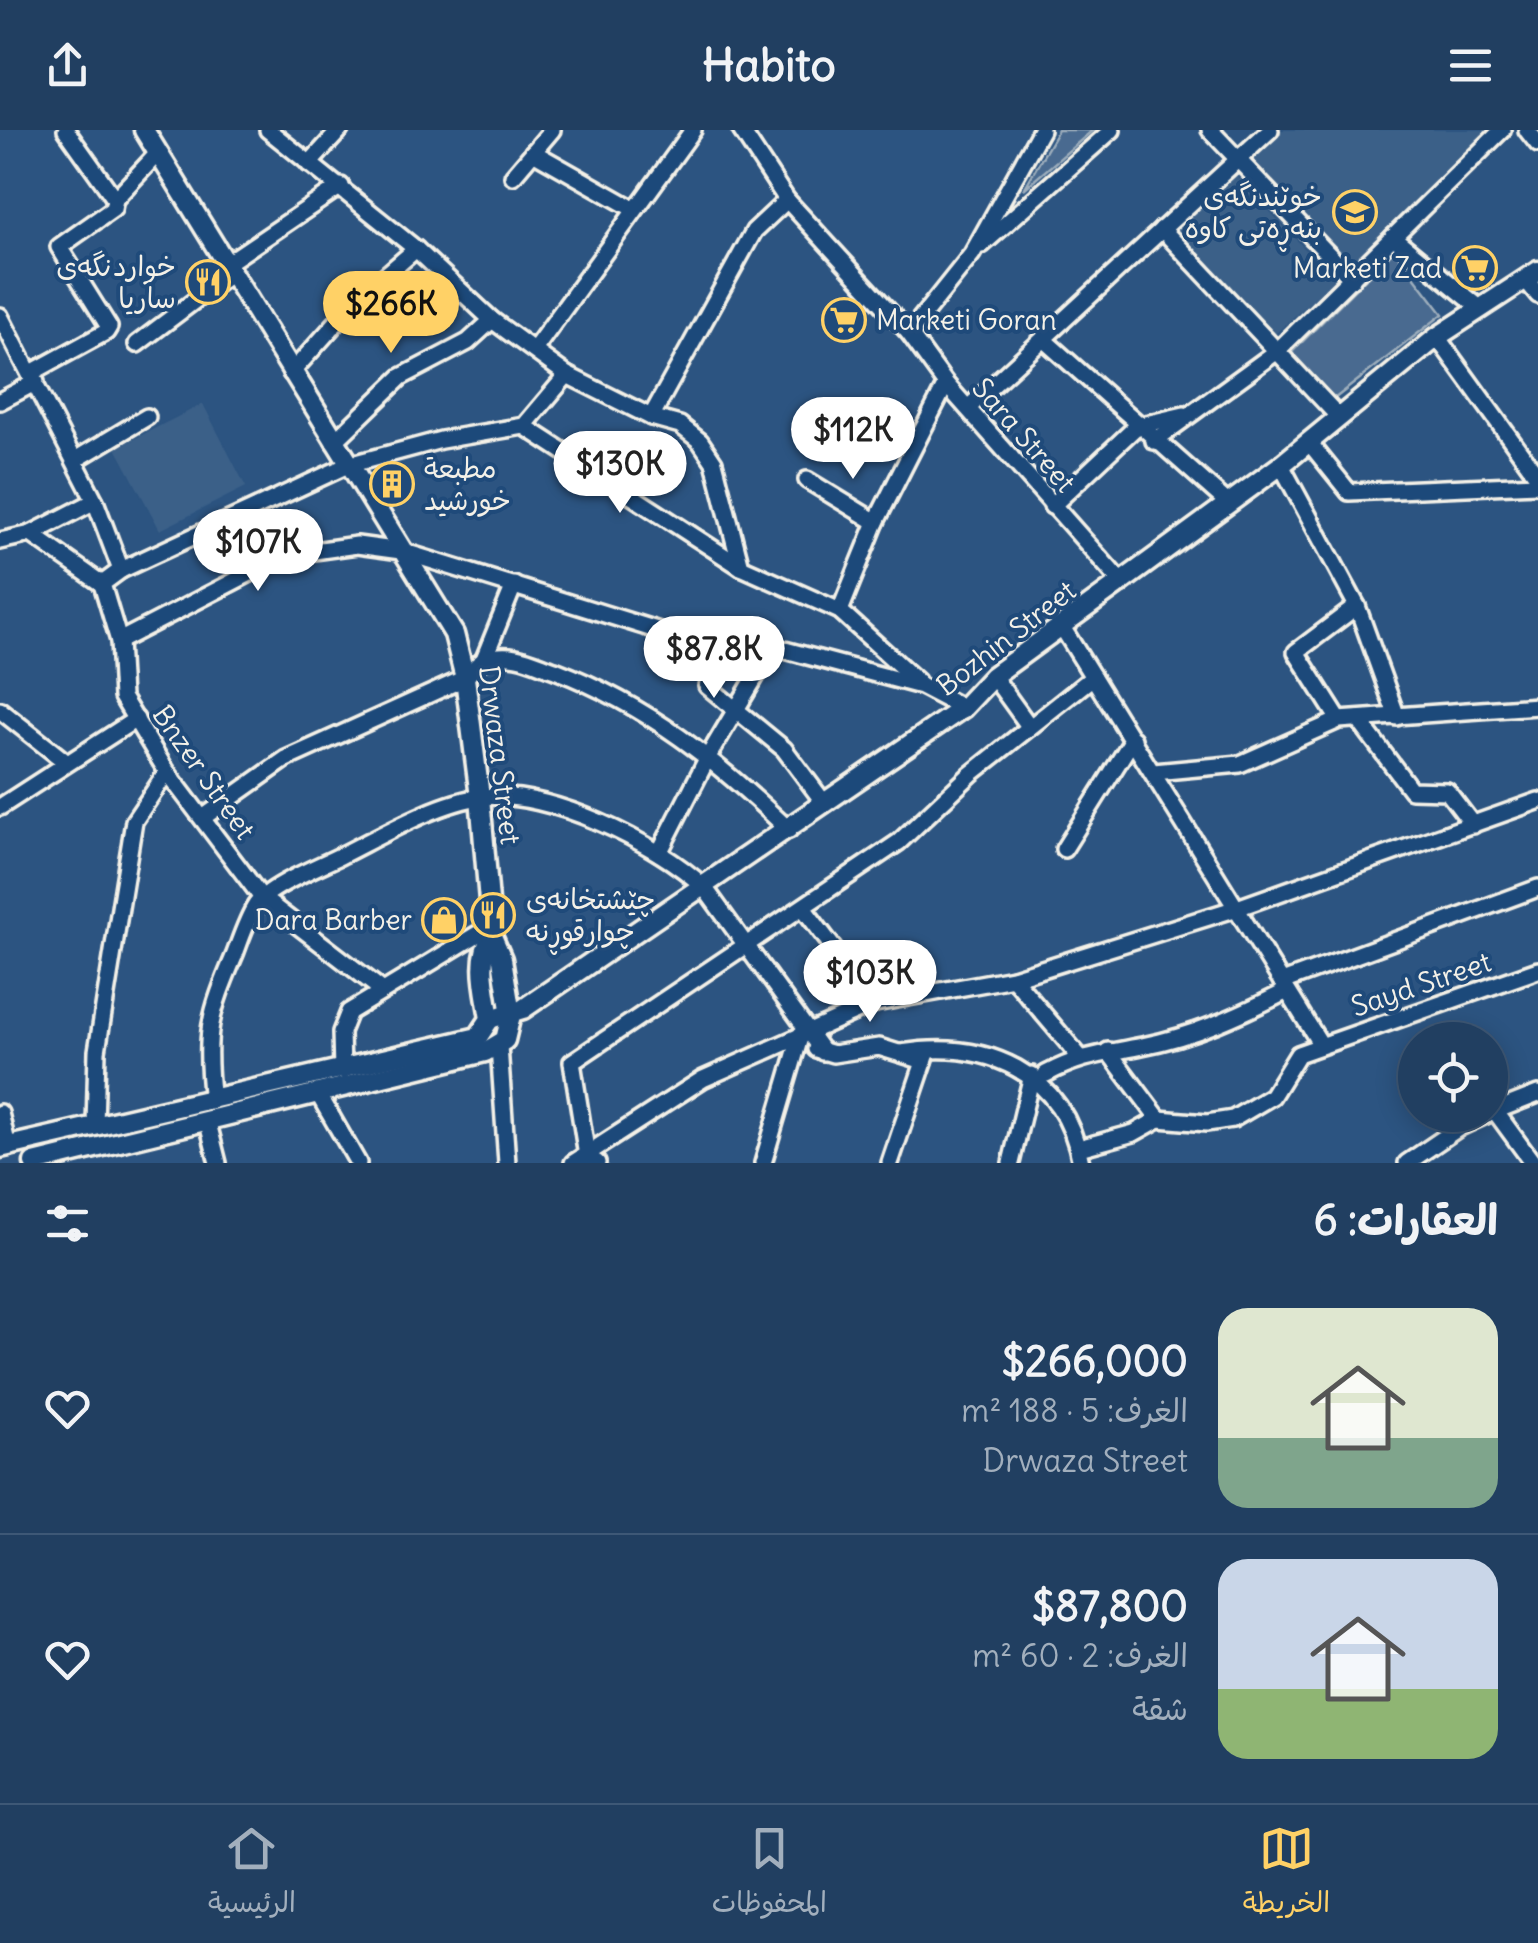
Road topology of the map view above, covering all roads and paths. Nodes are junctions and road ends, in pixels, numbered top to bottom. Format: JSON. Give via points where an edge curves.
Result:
{"nodes":[{"id":1,"x":66,"y":130,"type":"edge"},
{"id":2,"x":144,"y":130,"type":"edge"},
{"id":3,"x":268,"y":130,"type":"edge"},
{"id":4,"x":340,"y":130,"type":"edge"},
{"id":5,"x":552,"y":130,"type":"edge"},
{"id":6,"x":692,"y":130,"type":"edge"},
{"id":7,"x":1040,"y":130,"type":"edge"},
{"id":8,"x":1112,"y":130,"type":"edge"},
{"id":9,"x":1210,"y":130,"type":"edge"},
{"id":10,"x":1270,"y":130,"type":"edge"},
{"id":11,"x":1502,"y":130,"type":"edge"},
{"id":12,"x":1527,"y":130,"type":"edge"},
{"id":13,"x":742,"y":131,"type":"edge"},
{"id":14,"x":1538,"y":144,"type":"edge"},
{"id":15,"x":533,"y":152,"type":"junction"},
{"id":16,"x":158,"y":153,"type":"junction"},
{"id":17,"x":1238,"y":161,"type":"junction"},
{"id":18,"x":309,"y":164,"type":"junction"},
{"id":19,"x":512,"y":176,"type":"dead end"},
{"id":20,"x":341,"y":186,"type":"junction"},
{"id":21,"x":116,"y":199,"type":"junction"},
{"id":22,"x":787,"y":200,"type":"junction"},
{"id":23,"x":632,"y":208,"type":"junction"},
{"id":24,"x":1162,"y":229,"type":"junction"},
{"id":25,"x":1393,"y":237,"type":"junction"},
{"id":26,"x":416,"y":250,"type":"junction"},
{"id":27,"x":972,"y":254,"type":"junction"},
{"id":28,"x":228,"y":269,"type":"junction"},
{"id":29,"x":1532,"y":276,"type":"edge"},
{"id":30,"x":1352,"y":278,"type":"junction"},
{"id":31,"x":1538,"y":296,"type":"edge"},
{"id":32,"x":1481,"y":310,"type":"junction"},
{"id":33,"x":0,"y":316,"type":"edge"},
{"id":34,"x":492,"y":320,"type":"junction"},
{"id":35,"x":909,"y":333,"type":"junction"},
{"id":36,"x":1437,"y":337,"type":"junction"},
{"id":37,"x":1043,"y":339,"type":"junction"},
{"id":38,"x":137,"y":344,"type":"dead end"},
{"id":39,"x":534,"y":350,"type":"junction"},
{"id":40,"x":1276,"y":352,"type":"junction"},
{"id":41,"x":290,"y":373,"type":"junction"},
{"id":42,"x":567,"y":375,"type":"junction"},
{"id":43,"x":34,"y":378,"type":"junction"},
{"id":44,"x":946,"y":384,"type":"junction"},
{"id":45,"x":0,"y":401,"type":"edge"},
{"id":46,"x":968,"y":408,"type":"junction"},
{"id":47,"x":1193,"y":412,"type":"junction"},
{"id":48,"x":147,"y":416,"type":"dead end"},
{"id":49,"x":1338,"y":416,"type":"junction"},
{"id":50,"x":651,"y":418,"type":"junction"},
{"id":51,"x":524,"y":426,"type":"junction"},
{"id":52,"x":1137,"y":426,"type":"junction"},
{"id":53,"x":1154,"y":441,"type":"junction"},
{"id":54,"x":1308,"y":441,"type":"junction"},
{"id":55,"x":334,"y":442,"type":"junction"},
{"id":56,"x":75,"y":460,"type":"junction"},
{"id":57,"x":348,"y":465,"type":"junction"},
{"id":58,"x":1281,"y":465,"type":"junction"},
{"id":59,"x":1538,"y":477,"type":"edge"},
{"id":60,"x":807,"y":480,"type":"dead end"},
{"id":61,"x":1538,"y":484,"type":"edge"},
{"id":62,"x":95,"y":501,"type":"junction"},
{"id":63,"x":1229,"y":504,"type":"junction"},
{"id":64,"x":1052,"y":506,"type":"junction"},
{"id":65,"x":876,"y":522,"type":"junction"},
{"id":66,"x":30,"y":534,"type":"junction"},
{"id":67,"x":0,"y":539,"type":"edge"},
{"id":68,"x":401,"y":551,"type":"junction"},
{"id":69,"x":741,"y":567,"type":"junction"},
{"id":70,"x":122,"y":570,"type":"junction"},
{"id":71,"x":1122,"y":583,"type":"junction"},
{"id":72,"x":102,"y":584,"type":"junction"},
{"id":73,"x":514,"y":584,"type":"junction"},
{"id":74,"x":1357,"y":606,"type":"junction"},
{"id":75,"x":840,"y":611,"type":"junction"},
{"id":76,"x":1062,"y":627,"type":"junction"},
{"id":77,"x":119,"y":641,"type":"junction"},
{"id":78,"x":484,"y":659,"type":"junction"},
{"id":79,"x":759,"y":670,"type":"dead end"},
{"id":80,"x":993,"y":676,"type":"junction"},
{"id":81,"x":1093,"y":677,"type":"junction"},
{"id":82,"x":465,"y":678,"type":"junction"},
{"id":83,"x":707,"y":686,"type":"dead end"},
{"id":84,"x":921,"y":686,"type":"junction"},
{"id":85,"x":1538,"y":706,"type":"edge"},
{"id":86,"x":736,"y":708,"type":"junction"},
{"id":87,"x":963,"y":708,"type":"junction"},
{"id":88,"x":0,"y":710,"type":"edge"},
{"id":89,"x":1398,"y":717,"type":"junction"},
{"id":90,"x":136,"y":719,"type":"junction"},
{"id":91,"x":1358,"y":719,"type":"junction"},
{"id":92,"x":1339,"y":720,"type":"junction"},
{"id":93,"x":1029,"y":726,"type":"junction"},
{"id":94,"x":1133,"y":739,"type":"junction"},
{"id":95,"x":708,"y":754,"type":"junction"},
{"id":96,"x":68,"y":764,"type":"junction"},
{"id":97,"x":167,"y":772,"type":"junction"},
{"id":98,"x":1154,"y":772,"type":"junction"},
{"id":99,"x":480,"y":796,"type":"junction"},
{"id":100,"x":1538,"y":801,"type":"edge"},
{"id":101,"x":824,"y":804,"type":"junction"},
{"id":102,"x":0,"y":807,"type":"edge"},
{"id":103,"x":204,"y":817,"type":"junction"},
{"id":104,"x":1474,"y":826,"type":"junction"},
{"id":105,"x":789,"y":830,"type":"junction"},
{"id":106,"x":1064,"y":849,"type":"dead end"},
{"id":107,"x":659,"y":853,"type":"junction"},
{"id":108,"x":704,"y":887,"type":"junction"},
{"id":109,"x":1538,"y":888,"type":"edge"},
{"id":110,"x":262,"y":898,"type":"junction"},
{"id":111,"x":804,"y":908,"type":"junction"},
{"id":112,"x":1234,"y":908,"type":"junction"},
{"id":113,"x":491,"y":931,"type":"junction"},
{"id":114,"x":747,"y":947,"type":"junction"},
{"id":115,"x":1538,"y":970,"type":"edge"},
{"id":116,"x":1012,"y":978,"type":"junction"},
{"id":117,"x":1284,"y":987,"type":"junction"},
{"id":118,"x":382,"y":991,"type":"junction"},
{"id":119,"x":875,"y":1004,"type":"junction"},
{"id":120,"x":510,"y":1015,"type":"junction"},
{"id":121,"x":490,"y":1019,"type":"junction"},
{"id":122,"x":804,"y":1033,"type":"junction"},
{"id":123,"x":1321,"y":1045,"type":"junction"},
{"id":124,"x":499,"y":1046,"type":"junction"},
{"id":125,"x":1075,"y":1051,"type":"junction"},
{"id":126,"x":1108,"y":1051,"type":"junction"},
{"id":127,"x":926,"y":1055,"type":"junction"},
{"id":128,"x":342,"y":1071,"type":"junction"},
{"id":129,"x":1040,"y":1077,"type":"junction"},
{"id":130,"x":1538,"y":1094,"type":"edge"},
{"id":131,"x":319,"y":1095,"type":"junction"},
{"id":132,"x":212,"y":1101,"type":"junction"},
{"id":133,"x":1508,"y":1106,"type":"edge"},
{"id":134,"x":0,"y":1113,"type":"edge"},
{"id":135,"x":1158,"y":1120,"type":"junction"},
{"id":136,"x":208,"y":1123,"type":"junction"},
{"id":137,"x":95,"y":1126,"type":"junction"},
{"id":138,"x":1451,"y":1132,"type":"edge"},
{"id":139,"x":1507,"y":1132,"type":"edge"},
{"id":140,"x":4,"y":1147,"type":"edge"},
{"id":141,"x":1080,"y":1156,"type":"edge"},
{"id":142,"x":92,"y":1157,"type":"edge"},
{"id":143,"x":586,"y":1161,"type":"edge"},
{"id":144,"x":34,"y":1163,"type":"edge"},
{"id":145,"x":218,"y":1163,"type":"edge"},
{"id":146,"x":358,"y":1163,"type":"edge"},
{"id":147,"x":507,"y":1163,"type":"edge"},
{"id":148,"x":763,"y":1163,"type":"edge"},
{"id":149,"x":890,"y":1163,"type":"edge"},
{"id":150,"x":1011,"y":1163,"type":"edge"},
{"id":151,"x":1407,"y":1163,"type":"edge"},
{"id":152,"x":1534,"y":1163,"type":"edge"}],
"edges":[{"from":1,"to":21,"type":"street"},
{"from":2,"to":16,"type":"street","name":"Drwaza Street"},
{"from":3,"to":18,"type":"street"},
{"from":4,"to":18,"type":"street"},
{"from":5,"to":15,"type":"street"},
{"from":6,"to":23,"type":"street"},
{"from":7,"to":27,"type":"street"},
{"from":8,"to":27,"type":"street"},
{"from":9,"to":17,"type":"street"},
{"from":10,"to":17,"type":"street"},
{"from":11,"to":25,"type":"street"},
{"from":12,"to":14,"type":"street"},
{"from":13,"to":22,"type":"street","name":"Sara Street"},
{"from":15,"to":19,"type":"street"},
{"from":15,"to":23,"type":"street"},
{"from":16,"to":21,"type":"street"},
{"from":16,"to":28,"type":"street","name":"Drwaza Street"},
{"from":17,"to":24,"type":"street"},
{"from":17,"to":30,"type":"street"},
{"from":18,"to":20,"type":"street"},
{"from":20,"to":26,"type":"street"},
{"from":20,"to":28,"type":"street"},
{"from":21,"to":43,"type":"street","via":[[113,209],[59,247],[109,327]]},
{"from":22,"to":35,"type":"street","name":"Sara Street"},
{"from":22,"to":50,"type":"street","via":[[754,231]]},
{"from":23,"to":39,"type":"street"},
{"from":24,"to":37,"type":"street"},
{"from":24,"to":40,"type":"street"},
{"from":25,"to":30,"type":"street"},
{"from":25,"to":32,"type":"street"},
{"from":26,"to":34,"type":"street"},
{"from":26,"to":41,"type":"street","via":[[355,302]]},
{"from":27,"to":35,"type":"street"},
{"from":28,"to":38,"type":"street"},
{"from":28,"to":41,"type":"street","name":"Drwaza Street"},
{"from":29,"to":31,"type":"street"},
{"from":29,"to":32,"type":"street","name":"Bozhin Street"},
{"from":30,"to":40,"type":"street"},
{"from":32,"to":36,"type":"street","name":"Bozhin Street"},
{"from":33,"to":43,"type":"street"},
{"from":34,"to":39,"type":"street"},
{"from":34,"to":55,"type":"street","via":[[468,342],[401,376]]},
{"from":35,"to":44,"type":"street","name":"Sara Street"},
{"from":36,"to":49,"type":"street","name":"Bozhin Street"},
{"from":36,"to":59,"type":"street"},
{"from":37,"to":46,"type":"street"},
{"from":37,"to":52,"type":"street"},
{"from":39,"to":42,"type":"street"},
{"from":40,"to":47,"type":"street"},
{"from":40,"to":49,"type":"street"},
{"from":41,"to":55,"type":"street","name":"Drwaza Street"},
{"from":42,"to":50,"type":"street"},
{"from":42,"to":51,"type":"street"},
{"from":43,"to":45,"type":"street"},
{"from":43,"to":56,"type":"street"},
{"from":44,"to":46,"type":"street","name":"Sara Street"},
{"from":44,"to":65,"type":"street"},
{"from":46,"to":64,"type":"street","name":"Sara Street"},
{"from":47,"to":52,"type":"street"},
{"from":47,"to":53,"type":"street"},
{"from":48,"to":56,"type":"street"},
{"from":49,"to":54,"type":"street","name":"Bozhin Street"},
{"from":50,"to":69,"type":"street","via":[[680,425],[714,462]]},
{"from":51,"to":57,"type":"street"},
{"from":51,"to":69,"type":"street"},
{"from":52,"to":53,"type":"street"},
{"from":52,"to":64,"type":"street"},
{"from":53,"to":63,"type":"street"},
{"from":54,"to":58,"type":"street","name":"Bozhin Street"},
{"from":54,"to":61,"type":"street","via":[[1349,492]]},
{"from":55,"to":57,"type":"street","name":"Drwaza Street"},
{"from":56,"to":62,"type":"street"},
{"from":57,"to":68,"type":"street","name":"Drwaza Street"},
{"from":57,"to":70,"type":"street"},
{"from":58,"to":63,"type":"street","name":"Bozhin Street"},
{"from":58,"to":74,"type":"street"},
{"from":60,"to":65,"type":"street"},
{"from":62,"to":66,"type":"street"},
{"from":62,"to":70,"type":"street"},
{"from":63,"to":71,"type":"street","name":"Bozhin Street"},
{"from":64,"to":71,"type":"street","name":"Sara Street"},
{"from":65,"to":75,"type":"street"},
{"from":66,"to":67,"type":"street"},
{"from":66,"to":72,"type":"street"},
{"from":68,"to":73,"type":"street"},
{"from":68,"to":77,"type":"street","via":[[357,545],[286,554]]},
{"from":68,"to":82,"type":"street","name":"Drwaza Street","via":[[454,634]]},
{"from":69,"to":75,"type":"street"},
{"from":70,"to":72,"type":"street"},
{"from":71,"to":76,"type":"street","name":"Bozhin Street"},
{"from":72,"to":77,"type":"street","name":"Bnzer Street"},
{"from":73,"to":78,"type":"street"},
{"from":73,"to":84,"type":"street","via":[[676,636],[744,640]]},
{"from":74,"to":89,"type":"street"},
{"from":74,"to":92,"type":"street","via":[[1296,652]]},
{"from":75,"to":84,"type":"street"},
{"from":76,"to":80,"type":"street","name":"Bozhin Street"},
{"from":76,"to":81,"type":"street"},
{"from":77,"to":90,"type":"street","name":"Bnzer Street","via":[[122,697]]},
{"from":78,"to":82,"type":"street"},
{"from":78,"to":95,"type":"street","via":[[513,655],[604,690]]},
{"from":79,"to":86,"type":"street"},
{"from":80,"to":87,"type":"street","name":"Bozhin Street"},
{"from":80,"to":93,"type":"street"},
{"from":81,"to":93,"type":"street"},
{"from":81,"to":94,"type":"street"},
{"from":82,"to":99,"type":"street","name":"Drwaza Street"},
{"from":82,"to":103,"type":"street","via":[[286,759]]},
{"from":83,"to":86,"type":"street"},
{"from":84,"to":87,"type":"street"},
{"from":85,"to":89,"type":"street"},
{"from":86,"to":95,"type":"street"},
{"from":86,"to":101,"type":"street","via":[[784,749]]},
{"from":87,"to":101,"type":"street","name":"Bozhin Street"},
{"from":88,"to":96,"type":"street"},
{"from":89,"to":91,"type":"street"},
{"from":90,"to":96,"type":"street"},
{"from":90,"to":97,"type":"street","name":"Bnzer Street"},
{"from":91,"to":92,"type":"street"},
{"from":91,"to":104,"type":"street","via":[[1411,790],[1447,792]]},
{"from":92,"to":98,"type":"street","via":[[1240,764]]},
{"from":93,"to":111,"type":"street","via":[[898,842]]},
{"from":94,"to":98,"type":"street"},
{"from":94,"to":106,"type":"street"},
{"from":95,"to":105,"type":"street"},
{"from":95,"to":107,"type":"street"},
{"from":96,"to":102,"type":"street"},
{"from":97,"to":103,"type":"street","name":"Bnzer Street"},
{"from":97,"to":137,"type":"street","via":[[134,821],[97,1051]]},
{"from":98,"to":112,"type":"street"},
{"from":99,"to":107,"type":"street","via":[[559,808]]},
{"from":99,"to":110,"type":"street","via":[[394,830]]},
{"from":99,"to":113,"type":"street","name":"Drwaza Street"},
{"from":100,"to":104,"type":"street"},
{"from":101,"to":105,"type":"street","name":"Bozhin Street"},
{"from":103,"to":110,"type":"street","name":"Bnzer Street"},
{"from":104,"to":112,"type":"street"},
{"from":105,"to":108,"type":"street","name":"Bozhin Street"},
{"from":107,"to":108,"type":"street"},
{"from":108,"to":114,"type":"street"},
{"from":108,"to":120,"type":"street","name":"Bozhin Street"},
{"from":109,"to":117,"type":"street"},
{"from":110,"to":118,"type":"street","name":"Bnzer Street"},
{"from":110,"to":132,"type":"street","via":[[211,1010],[206,1052]]},
{"from":111,"to":114,"type":"street"},
{"from":111,"to":119,"type":"street"},
{"from":112,"to":116,"type":"street"},
{"from":112,"to":117,"type":"street"},
{"from":113,"to":118,"type":"street"},
{"from":113,"to":120,"type":"street","name":"Drwaza Street"},
{"from":113,"to":121,"type":"street","name":"Drwaza Street","via":[[482,964]]},
{"from":114,"to":122,"type":"street"},
{"from":114,"to":143,"type":"street","via":[[572,1062]]},
{"from":115,"to":123,"type":"street","name":"Sayd Street"},
{"from":116,"to":119,"type":"street"},
{"from":116,"to":125,"type":"street"},
{"from":117,"to":123,"type":"street"},
{"from":117,"to":126,"type":"street","via":[[1222,1024]]},
{"from":118,"to":128,"type":"street","via":[[344,1022]]},
{"from":119,"to":122,"type":"street"},
{"from":120,"to":121,"type":"street","name":"Bozhin Street"},
{"from":120,"to":124,"type":"street","name":"Drwaza Street"},
{"from":121,"to":128,"type":"street","via":[[472,1039]]},
{"from":122,"to":127,"type":"street","via":[[823,1052],[872,1047]]},
{"from":122,"to":143,"type":"street","via":[[704,1078]]},
{"from":122,"to":148,"type":"street"},
{"from":123,"to":135,"type":"street","via":[[1298,1054],[1272,1096],[1248,1113],[1216,1123]]},
{"from":124,"to":131,"type":"street"},
{"from":124,"to":147,"type":"street"},
{"from":125,"to":126,"type":"street"},
{"from":125,"to":129,"type":"street"},
{"from":126,"to":135,"type":"street"},
{"from":127,"to":129,"type":"street","via":[[956,1052]]},
{"from":127,"to":149,"type":"street"},
{"from":128,"to":132,"type":"street"},
{"from":129,"to":141,"type":"street","via":[[1063,1110]]},
{"from":129,"to":150,"type":"street","via":[[1027,1098]]},
{"from":130,"to":133,"type":"street"},
{"from":131,"to":136,"type":"street"},
{"from":131,"to":146,"type":"street"},
{"from":132,"to":137,"type":"street"},
{"from":134,"to":140,"type":"street"},
{"from":135,"to":141,"type":"street"},
{"from":136,"to":142,"type":"street"},
{"from":136,"to":145,"type":"street"},
{"from":137,"to":140,"type":"street"},
{"from":138,"to":151,"type":"street"},
{"from":139,"to":152,"type":"street"},
{"from":142,"to":144,"type":"street"}]}
